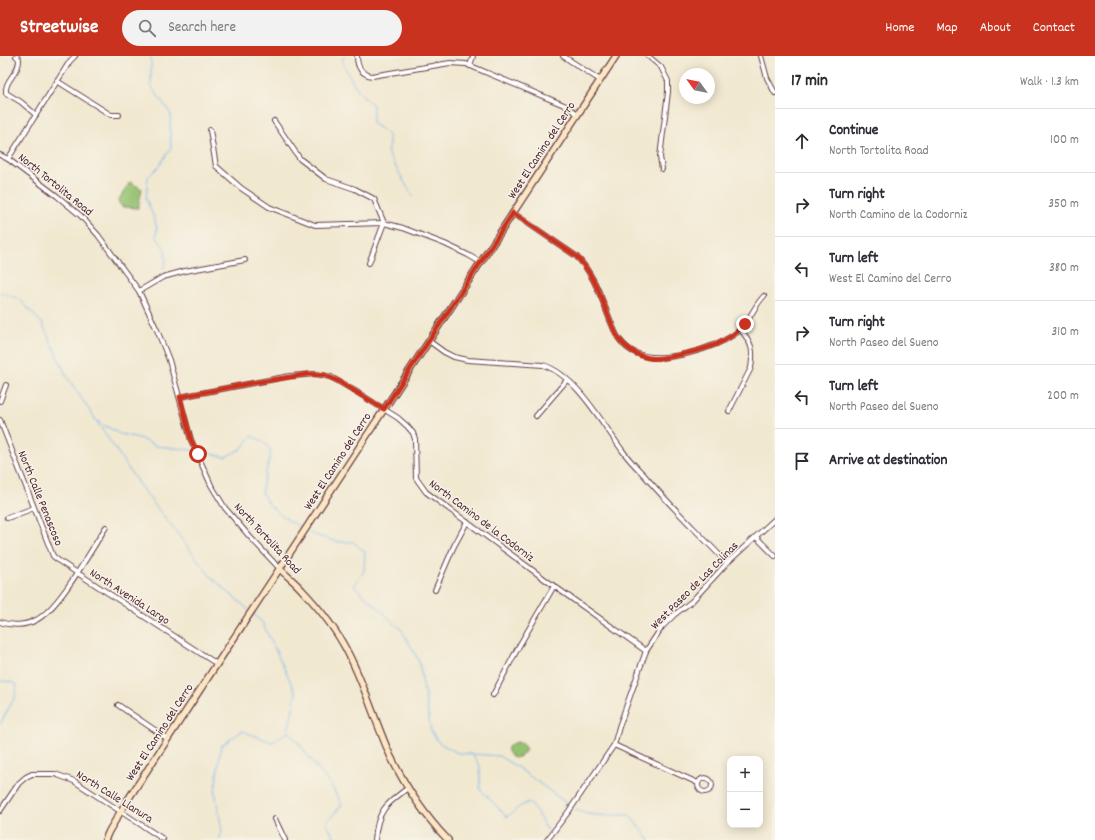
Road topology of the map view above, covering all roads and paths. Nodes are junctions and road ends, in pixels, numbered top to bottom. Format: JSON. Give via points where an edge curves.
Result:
{"nodes":[{"id":1,"x":16,"y":56,"type":"edge"},
{"id":2,"x":75,"y":56,"type":"edge"},
{"id":3,"x":357,"y":56,"type":"edge"},
{"id":4,"x":473,"y":56,"type":"edge"},
{"id":5,"x":563,"y":56,"type":"edge"},
{"id":6,"x":616,"y":56,"type":"edge"},
{"id":7,"x":648,"y":56,"type":"edge"},
{"id":8,"x":761,"y":56,"type":"edge"},
{"id":9,"x":470,"y":66,"type":"junction"},
{"id":10,"x":600,"y":80,"type":"junction"},
{"id":11,"x":57,"y":81,"type":"junction"},
{"id":12,"x":775,"y":93,"type":"edge"},
{"id":13,"x":578,"y":114,"type":"junction"},
{"id":14,"x":36,"y":115,"type":"junction"},
{"id":15,"x":119,"y":115,"type":"dead end"},
{"id":16,"x":274,"y":121,"type":"dead end"},
{"id":17,"x":210,"y":130,"type":"dead end"},
{"id":18,"x":0,"y":155,"type":"edge"},
{"id":19,"x":8,"y":159,"type":"junction"},
{"id":20,"x":662,"y":169,"type":"dead end"},
{"id":21,"x":513,"y":213,"type":"junction"},
{"id":22,"x":384,"y":223,"type":"junction"},
{"id":23,"x":245,"y":260,"type":"dead end"},
{"id":24,"x":480,"y":262,"type":"junction"},
{"id":25,"x":369,"y":263,"type":"dead end"},
{"id":26,"x":139,"y":291,"type":"junction"},
{"id":27,"x":764,"y":296,"type":"dead end"},
{"id":28,"x":740,"y":329,"type":"junction"},
{"id":29,"x":429,"y":341,"type":"junction"},
{"id":30,"x":567,"y":380,"type":"junction"},
{"id":31,"x":6,"y":385,"type":"dead end"},
{"id":32,"x":180,"y":397,"type":"junction"},
{"id":33,"x":0,"y":401,"type":"edge"},
{"id":34,"x":384,"y":409,"type":"junction"},
{"id":35,"x":729,"y":411,"type":"dead end"},
{"id":36,"x":536,"y":416,"type":"dead end"},
{"id":37,"x":0,"y":420,"type":"edge"},
{"id":38,"x":34,"y":508,"type":"junction"},
{"id":39,"x":7,"y":518,"type":"dead end"},
{"id":40,"x":775,"y":519,"type":"edge"},
{"id":41,"x":467,"y":522,"type":"junction"},
{"id":42,"x":106,"y":527,"type":"dead end"},
{"id":43,"x":756,"y":537,"type":"junction"},
{"id":44,"x":775,"y":556,"type":"edge"},
{"id":45,"x":728,"y":563,"type":"junction"},
{"id":46,"x":280,"y":569,"type":"junction"},
{"id":47,"x":76,"y":572,"type":"junction"},
{"id":48,"x":554,"y":586,"type":"junction"},
{"id":49,"x":435,"y":590,"type":"dead end"},
{"id":50,"x":0,"y":622,"type":"edge"},
{"id":51,"x":646,"y":651,"type":"junction"},
{"id":52,"x":217,"y":664,"type":"junction"},
{"id":53,"x":493,"y":695,"type":"dead end"},
{"id":54,"x":118,"y":705,"type":"dead end"},
{"id":55,"x":168,"y":739,"type":"junction"},
{"id":56,"x":614,"y":745,"type":"junction"},
{"id":57,"x":698,"y":783,"type":"dead end"},
{"id":58,"x":408,"y":788,"type":"junction"},
{"id":59,"x":0,"y":811,"type":"edge"},
{"id":60,"x":121,"y":811,"type":"junction"},
{"id":61,"x":275,"y":820,"type":"dead end"},
{"id":62,"x":163,"y":838,"type":"dead end"},
{"id":63,"x":105,"y":840,"type":"edge"},
{"id":64,"x":285,"y":840,"type":"edge"},
{"id":65,"x":375,"y":840,"type":"edge"},
{"id":66,"x":448,"y":840,"type":"edge"},
{"id":67,"x":547,"y":840,"type":"edge"}],
"edges":[{"from":1,"to":14,"type":"street","via":[[20,65],[7,85],[6,93]]},
{"from":2,"to":11,"type":"street"},
{"from":3,"to":9,"type":"street","via":[[361,70],[365,75],[372,76],[450,63],[460,62]]},
{"from":4,"to":9,"type":"street"},
{"from":5,"to":10,"type":"street"},
{"from":6,"to":10,"type":"street","name":"West El Camino del Cerro"},
{"from":7,"to":20,"type":"street","via":[[661,67],[668,81],[660,157]]},
{"from":8,"to":12,"type":"street","via":[[767,78]]},
{"from":9,"to":13,"type":"street","via":[[564,105]]},
{"from":10,"to":13,"type":"street","name":"West El Camino del Cerro"},
{"from":11,"to":14,"type":"street"},
{"from":11,"to":15,"type":"street","via":[[111,115]]},
{"from":13,"to":21,"type":"street","name":"West El Camino del Cerro"},
{"from":14,"to":19,"type":"street"},
{"from":16,"to":22,"type":"street","via":[[300,158],[326,179],[374,199]]},
{"from":17,"to":22,"type":"street","via":[[216,166],[242,189],[269,207],[315,224]]},
{"from":18,"to":19,"type":"street","name":"North Tortolita Road"},
{"from":19,"to":26,"type":"street","name":"North Tortolita Road","via":[[81,216]]},
{"from":21,"to":24,"type":"street","name":"West El Camino del Cerro"},
{"from":21,"to":28,"type":"street","via":[[584,264],[595,283],[617,336],[631,351],[650,358],[695,352],[710,348]]},
{"from":22,"to":24,"type":"street","via":[[445,244]]},
{"from":22,"to":25,"type":"street"},
{"from":23,"to":26,"type":"street","via":[[164,277]]},
{"from":24,"to":29,"type":"street","name":"West El Camino del Cerro"},
{"from":26,"to":32,"type":"street","name":"North Tortolita Road","via":[[169,360]]},
{"from":27,"to":28,"type":"street"},
{"from":28,"to":35,"type":"street","via":[[752,348],[752,361],[751,368]]},
{"from":29,"to":30,"type":"street","via":[[454,357],[543,365],[555,370]]},
{"from":29,"to":34,"type":"street","name":"West El Camino del Cerro"},
{"from":30,"to":36,"type":"street"},
{"from":30,"to":45,"type":"street","via":[[578,390],[637,468]]},
{"from":31,"to":33,"type":"street"},
{"from":32,"to":34,"type":"street","name":"North Camino de la Codorniz","via":[[290,376],[317,374],[332,377]]},
{"from":32,"to":46,"type":"street","name":"North Tortolita Road","via":[[191,440],[211,484],[225,508]]},
{"from":34,"to":41,"type":"street","name":"North Camino de la Codorniz","via":[[398,418],[412,433],[416,451],[416,478],[422,488]]},
{"from":34,"to":46,"type":"street","name":"West El Camino del Cerro"},
{"from":37,"to":38,"type":"street","name":"North Calle Penascoso"},
{"from":38,"to":39,"type":"street"},
{"from":38,"to":47,"type":"street","name":"North Calle Penascoso","via":[[53,556]]},
{"from":40,"to":43,"type":"street","name":"West Paseo de Las Colinas"},
{"from":41,"to":48,"type":"street","name":"North Camino de la Codorniz"},
{"from":41,"to":49,"type":"street"},
{"from":42,"to":47,"type":"street"},
{"from":43,"to":44,"type":"street"},
{"from":43,"to":45,"type":"street","name":"West Paseo de Las Colinas"},
{"from":45,"to":51,"type":"street","name":"West Paseo de Las Colinas","via":[[692,601],[662,627]]},
{"from":46,"to":52,"type":"street","name":"West El Camino del Cerro"},
{"from":46,"to":58,"type":"street","name":"North Tortolita Road","via":[[321,612],[348,652],[390,754]]},
{"from":47,"to":50,"type":"street","name":"North Avenida Largo","via":[[58,600],[36,620],[14,626]]},
{"from":47,"to":52,"type":"street","name":"North Avenida Largo"},
{"from":48,"to":51,"type":"street","name":"North Camino de la Codorniz"},
{"from":48,"to":53,"type":"street"},
{"from":51,"to":56,"type":"street","name":"West Paseo de Las Colinas"},
{"from":52,"to":55,"type":"street","name":"West El Camino del Cerro"},
{"from":54,"to":55,"type":"street"},
{"from":55,"to":60,"type":"street","name":"West El Camino del Cerro"},
{"from":56,"to":57,"type":"street"},
{"from":56,"to":67,"type":"street","name":"West Paseo de Las Colinas"},
{"from":58,"to":65,"type":"street","via":[[382,812],[376,826]]},
{"from":58,"to":66,"type":"street","name":"North Tortolita Road"},
{"from":59,"to":60,"type":"street","name":"North Calle Llanura","via":[[26,777],[32,774],[55,774],[74,781]]},
{"from":60,"to":62,"type":"street","name":"North Calle Llanura"},
{"from":60,"to":63,"type":"street","name":"West El Camino del Cerro"},
{"from":61,"to":64,"type":"street"}]}
